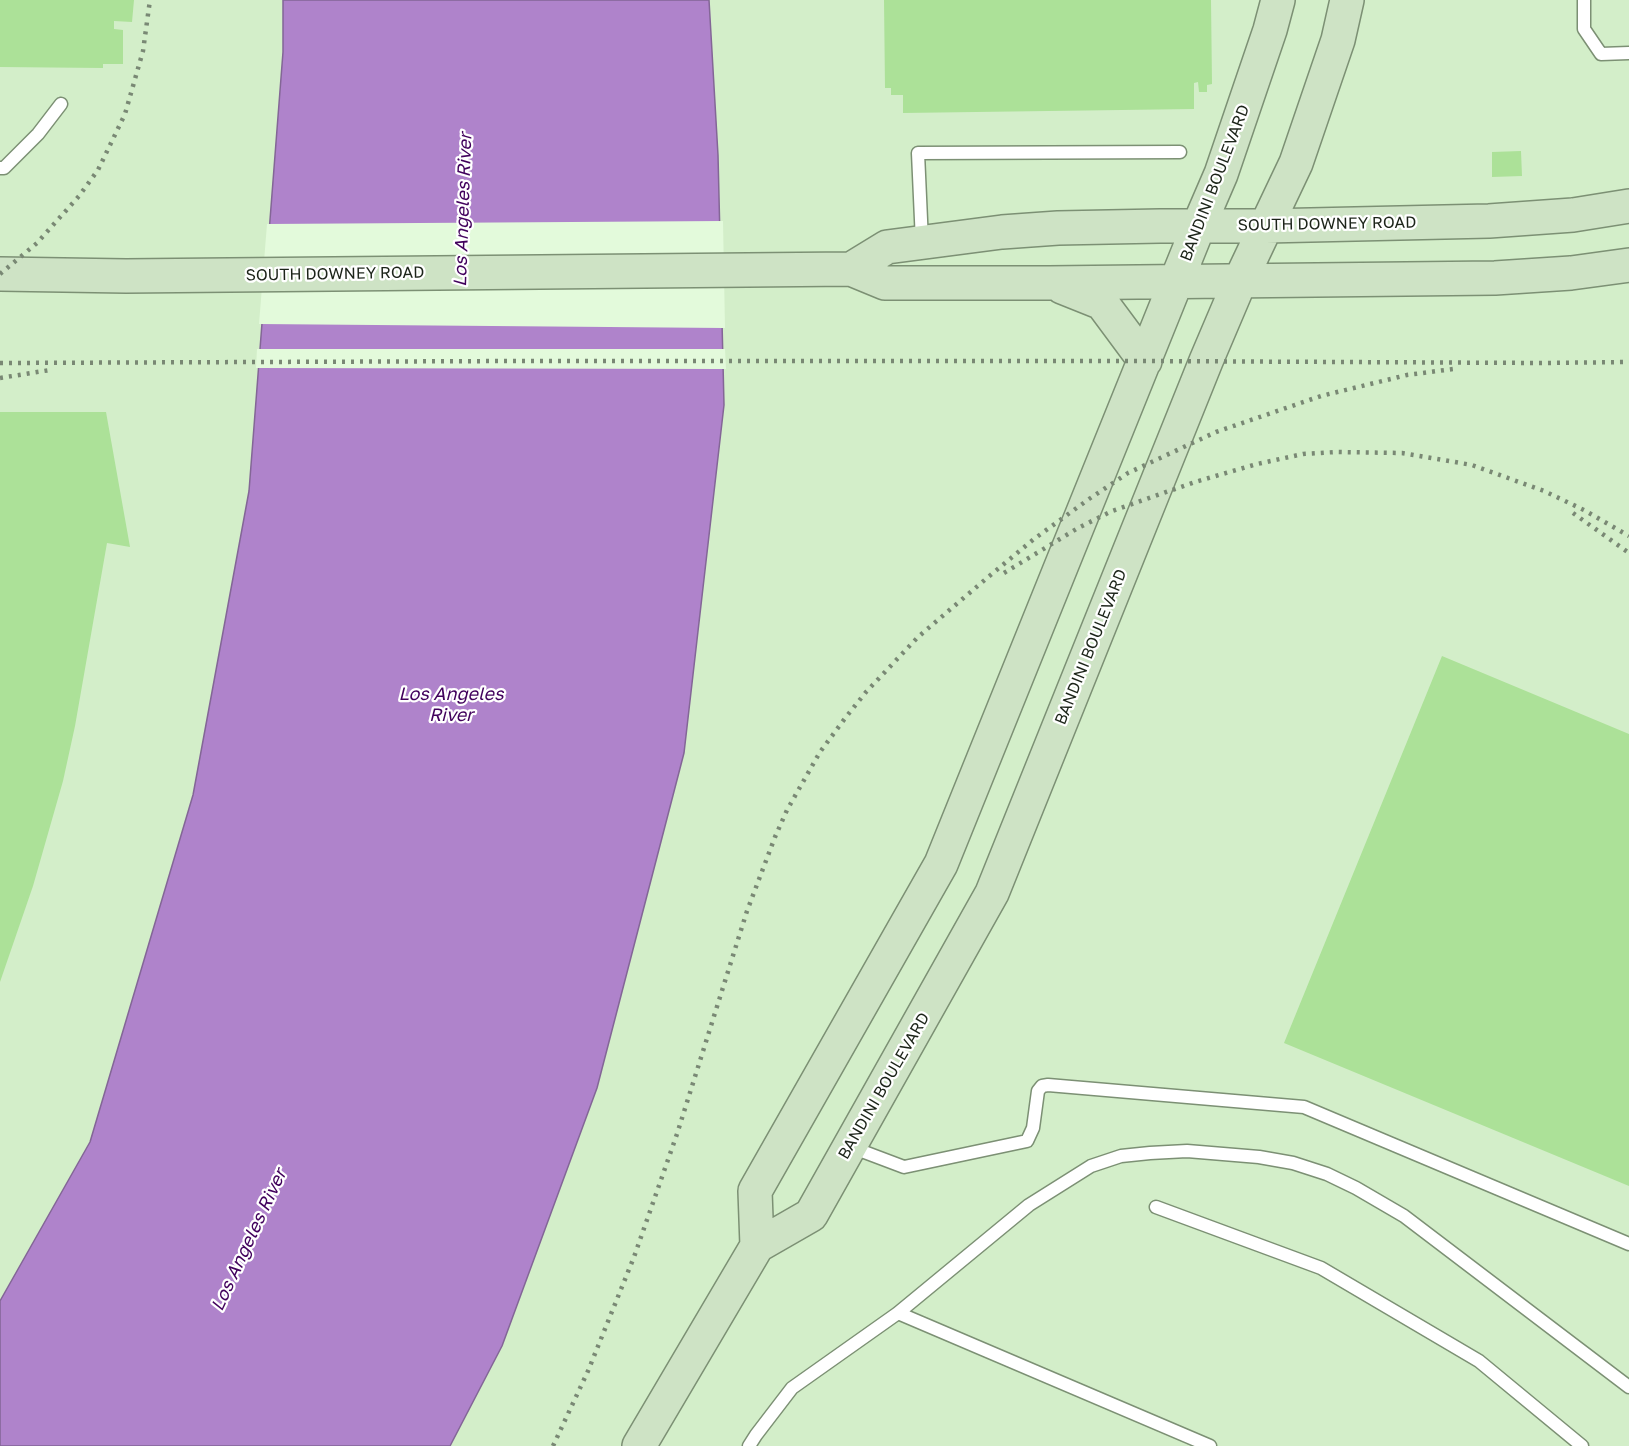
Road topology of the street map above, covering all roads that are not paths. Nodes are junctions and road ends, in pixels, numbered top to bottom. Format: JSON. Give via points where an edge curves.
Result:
{"nodes":[{"id":1,"x":1278,"y":0,"type":"edge"},
{"id":2,"x":1347,"y":0,"type":"edge"},
{"id":3,"x":1584,"y":0,"type":"edge"},
{"id":4,"x":1629,"y":53,"type":"edge"},
{"id":5,"x":61,"y":104,"type":"dead end"},
{"id":6,"x":1180,"y":152,"type":"dead end"},
{"id":7,"x":0,"y":168,"type":"edge"},
{"id":8,"x":1629,"y":206,"type":"edge"},
{"id":9,"x":1199,"y":225,"type":"junction"},
{"id":10,"x":1266,"y":226,"type":"junction"},
{"id":11,"x":922,"y":243,"type":"junction"},
{"id":12,"x":1629,"y":265,"type":"edge"},
{"id":13,"x":851,"y":269,"type":"junction"},
{"id":14,"x":0,"y":274,"type":"edge"},
{"id":15,"x":1177,"y":281,"type":"junction"},
{"id":16,"x":1240,"y":281,"type":"junction"},
{"id":17,"x":1049,"y":283,"type":"junction"},
{"id":18,"x":1145,"y":361,"type":"junction"},
{"id":19,"x":850,"y":1147,"type":"junction"},
{"id":20,"x":1156,"y":1207,"type":"dead end"},
{"id":21,"x":1629,"y":1244,"type":"edge"},
{"id":22,"x":757,"y":1246,"type":"junction"},
{"id":23,"x":898,"y":1313,"type":"junction"},
{"id":24,"x":1629,"y":1387,"type":"edge"},
{"id":25,"x":639,"y":1446,"type":"edge"},
{"id":26,"x":749,"y":1446,"type":"edge"},
{"id":27,"x":1210,"y":1446,"type":"edge"},
{"id":28,"x":1582,"y":1446,"type":"edge"}],
"edges":[{"from":1,"to":9,"type":"main road","name":"BANDINI BOULEVARD","via":[[1221,174]]},
{"from":2,"to":10,"type":"main road","name":"BANDINI BOULEVARD","via":[[1319,100],[1296,163]]},
{"from":3,"to":4,"type":"lane","via":[[1584,29],[1601,54]]},
{"from":5,"to":7,"type":"lane","via":[[38,134]]},
{"from":6,"to":11,"type":"lane","via":[[918,153]]},
{"from":8,"to":10,"type":"main road","name":"SOUTH DOWNEY ROAD","via":[[1489,221]]},
{"from":9,"to":10,"type":"main road","name":"SOUTH DOWNEY ROAD"},
{"from":9,"to":11,"type":"main road","name":"SOUTH DOWNEY ROAD","via":[[1058,228]]},
{"from":9,"to":15,"type":"main road","name":"BANDINI BOULEVARD"},
{"from":10,"to":16,"type":"main road","name":"BANDINI BOULEVARD"},
{"from":11,"to":13,"type":"main road","name":"SOUTH DOWNEY ROAD","via":[[887,247]]},
{"from":12,"to":16,"type":"main road","name":"SOUTH DOWNEY ROAD","via":[[1495,278]]},
{"from":13,"to":14,"type":"main road","name":"SOUTH DOWNEY ROAD"},
{"from":13,"to":17,"type":"main road","name":"SOUTH DOWNEY ROAD","via":[[885,283]]},
{"from":15,"to":16,"type":"main road","name":"SOUTH DOWNEY ROAD"},
{"from":15,"to":17,"type":"main road","name":"SOUTH DOWNEY ROAD"},
{"from":15,"to":18,"type":"main road","name":"BANDINI BOULEVARD"},
{"from":16,"to":19,"type":"main road","name":"BANDINI BOULEVARD","via":[[992,893]]},
{"from":17,"to":18,"type":"main road","via":[[1102,303]]},
{"from":18,"to":22,"type":"main road","name":"BANDINI BOULEVARD","via":[[941,864],[755,1191]]},
{"from":19,"to":21,"type":"lane","via":[[904,1167],[1027,1141],[1033,1128],[1038,1091],[1048,1085],[1304,1107]]},
{"from":19,"to":22,"type":"main road","name":"BANDINI BOULEVARD","via":[[811,1215]]},
{"from":20,"to":28,"type":"lane","via":[[1321,1268],[1479,1360]]},
{"from":22,"to":25,"type":"main road","name":"BANDINI BOULEVARD"},
{"from":23,"to":24,"type":"lane","via":[[1029,1205],[1091,1166],[1135,1154],[1224,1153],[1293,1163],[1327,1174],[1381,1201]]},
{"from":23,"to":26,"type":"lane","via":[[792,1388]]},
{"from":23,"to":27,"type":"lane"}]}
